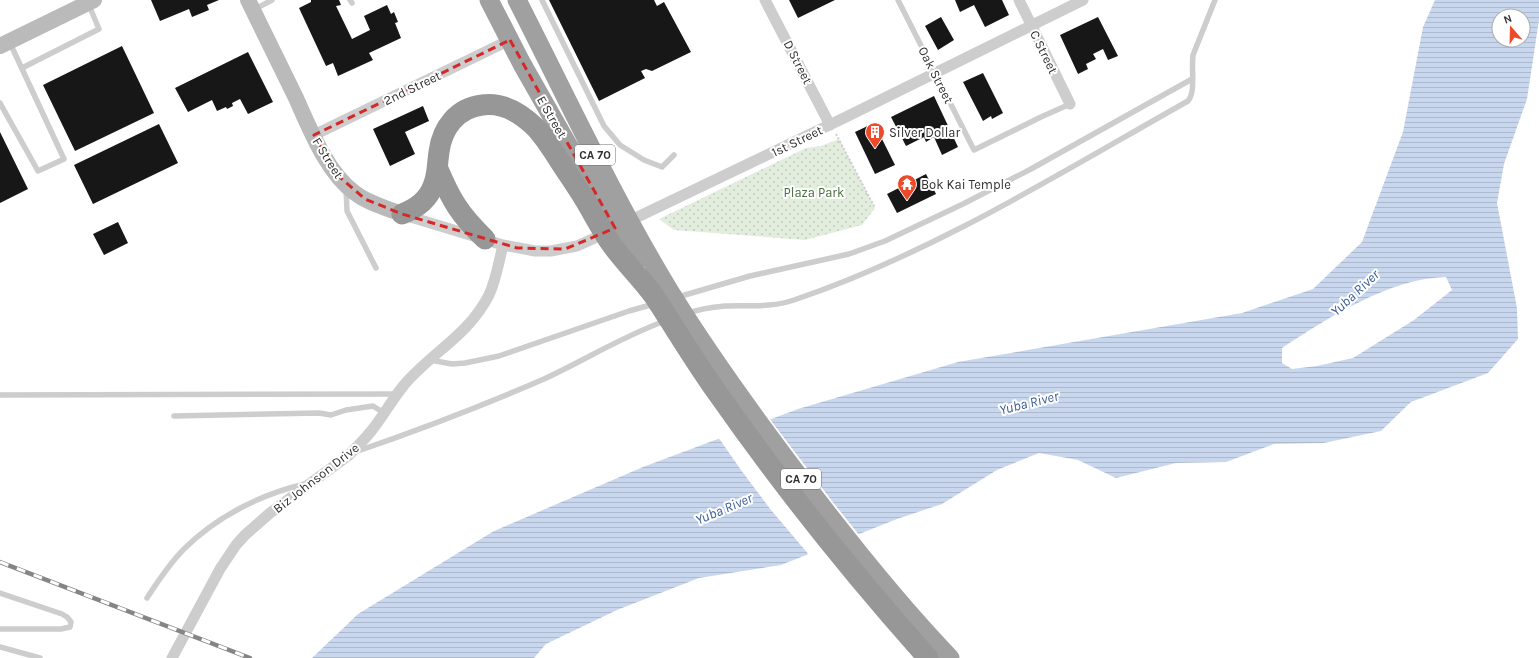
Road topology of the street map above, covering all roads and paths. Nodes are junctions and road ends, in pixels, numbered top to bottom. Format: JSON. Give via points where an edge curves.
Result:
{"nodes":[{"id":1,"x":272,"y":0,"type":"edge"},
{"id":2,"x":489,"y":0,"type":"edge"},
{"id":3,"x":517,"y":0,"type":"edge"},
{"id":4,"x":542,"y":0,"type":"edge"},
{"id":5,"x":765,"y":0,"type":"edge"},
{"id":6,"x":898,"y":0,"type":"edge"},
{"id":7,"x":1019,"y":0,"type":"edge"},
{"id":8,"x":1083,"y":0,"type":"edge"},
{"id":9,"x":1216,"y":0,"type":"edge"},
{"id":10,"x":91,"y":2,"type":"edge"},
{"id":11,"x":250,"y":5,"type":"edge"},
{"id":12,"x":1031,"y":26,"type":"junction"},
{"id":13,"x":510,"y":40,"type":"junction"},
{"id":14,"x":5,"y":44,"type":"edge"},
{"id":15,"x":22,"y":68,"type":"junction"},
{"id":16,"x":934,"y":73,"type":"junction"},
{"id":17,"x":1192,"y":79,"type":"junction"},
{"id":18,"x":0,"y":103,"type":"edge"},
{"id":19,"x":1070,"y":104,"type":"joint"},
{"id":20,"x":830,"y":124,"type":"junction"},
{"id":21,"x":314,"y":136,"type":"junction"},
{"id":22,"x":674,"y":155,"type":"dead end"},
{"id":23,"x":438,"y":169,"type":"junction"},
{"id":24,"x":345,"y":185,"type":"junction"},
{"id":25,"x":874,"y":208,"type":"dead end"},
{"id":26,"x":402,"y":214,"type":"junction"},
{"id":27,"x":610,"y":215,"type":"junction"},
{"id":28,"x":623,"y":239,"type":"junction"},
{"id":29,"x":494,"y":242,"type":"junction"},
{"id":30,"x":376,"y":268,"type":"dead end"},
{"id":31,"x":661,"y":293,"type":"junction"},
{"id":32,"x":430,"y":360,"type":"junction"},
{"id":33,"x":397,"y":394,"type":"junction"},
{"id":34,"x":0,"y":395,"type":"edge"},
{"id":35,"x":384,"y":413,"type":"junction"},
{"id":36,"x":174,"y":416,"type":"dead end"},
{"id":37,"x":349,"y":454,"type":"junction"},
{"id":38,"x":312,"y":483,"type":"junction"},
{"id":39,"x":0,"y":594,"type":"edge"},
{"id":40,"x":147,"y":598,"type":"dead end"},
{"id":41,"x":0,"y":629,"type":"edge"},
{"id":42,"x":0,"y":647,"type":"edge"},
{"id":43,"x":40,"y":658,"type":"edge"},
{"id":44,"x":172,"y":658,"type":"edge"},
{"id":45,"x":928,"y":658,"type":"edge"},
{"id":46,"x":950,"y":658,"type":"edge"}],
"edges":[{"from":1,"to":11,"type":"lane"},
{"from":2,"to":13,"type":"highway","name":"E Street","number":"CA 70"},
{"from":3,"to":27,"type":"highway","name":"E Street","number":"CA 70"},
{"from":4,"to":22,"type":"lane","via":[[604,126],[620,145],[644,160],[662,167]]},
{"from":5,"to":20,"type":"street","name":"D Street"},
{"from":6,"to":16,"type":"lane","name":"Oak Street"},
{"from":7,"to":12,"type":"street","name":"C Street"},
{"from":8,"to":12,"type":"street","name":"1st Street"},
{"from":9,"to":17,"type":"lane","via":[[1193,55]]},
{"from":10,"to":14,"type":"main road","via":[[70,8]]},
{"from":10,"to":15,"type":"lane","via":[[99,29]]},
{"from":11,"to":21,"type":"main road","name":"F Street"},
{"from":12,"to":16,"type":"street","name":"1st Street"},
{"from":12,"to":19,"type":"street","name":"C Street"},
{"from":13,"to":21,"type":"street","name":"2nd Street"},
{"from":13,"to":27,"type":"highway","name":"E Street","number":"CA 70"},
{"from":14,"to":15,"type":"lane"},
{"from":15,"to":18,"type":"lane","via":[[64,159],[38,171]]},
{"from":16,"to":19,"type":"lane","name":"Oak Street","via":[[974,150]]},
{"from":16,"to":20,"type":"street","name":"1st Street"},
{"from":17,"to":32,"type":"lane","via":[[1031,169],[869,248],[750,276],[636,309],[499,356],[452,364]]},
{"from":17,"to":37,"type":"lane","via":[[1192,93],[1188,102],[981,217],[906,254],[792,301],[707,308],[663,321],[625,337],[540,380],[418,430]]},
{"from":20,"to":25,"type":"path"},
{"from":20,"to":29,"type":"street","name":"1st Street","via":[[577,246],[535,251]]},
{"from":21,"to":24,"type":"main road","name":"F Street","via":[[326,159]]},
{"from":23,"to":26,"type":"highway","via":[[429,194],[412,210]]},
{"from":23,"to":27,"type":"highway","via":[[443,134],[456,116],[466,109],[479,105],[505,107],[519,114],[540,133],[584,197]]},
{"from":23,"to":29,"type":"highway","via":[[462,216]]},
{"from":24,"to":26,"type":"main road","name":"F Street","via":[[365,200]]},
{"from":24,"to":30,"type":"lane","via":[[347,211]]},
{"from":26,"to":29,"type":"street","name":"F Street"},
{"from":27,"to":28,"type":"highway"},
{"from":27,"to":28,"type":"highway","name":"E Street","number":"CA 70"},
{"from":28,"to":31,"type":"highway"},
{"from":29,"to":32,"type":"street","name":"Biz Johnson Drive","via":[[493,284],[481,309],[460,334]]},
{"from":31,"to":45,"type":"highway","number":"CA 70","via":[[716,392],[798,502],[886,612]]},
{"from":31,"to":46,"type":"highway","number":"CA 70","via":[[861,555],[920,627]]},
{"from":32,"to":33,"type":"street","name":"Biz Johnson Drive"},
{"from":33,"to":34,"type":"lane"},
{"from":33,"to":35,"type":"street","name":"Biz Johnson Drive"},
{"from":35,"to":36,"type":"lane","via":[[373,406],[331,415],[318,413]]},
{"from":35,"to":37,"type":"street","name":"Biz Johnson Drive"},
{"from":37,"to":38,"type":"street","name":"Biz Johnson Drive"},
{"from":38,"to":40,"type":"lane","via":[[285,489],[214,524],[184,550]]},
{"from":38,"to":44,"type":"street","name":"Biz Johnson Drive","via":[[270,513],[236,545]]},
{"from":39,"to":41,"type":"lane","via":[[62,614],[70,619],[71,624],[61,629]]},
{"from":42,"to":43,"type":"lane"}]}
